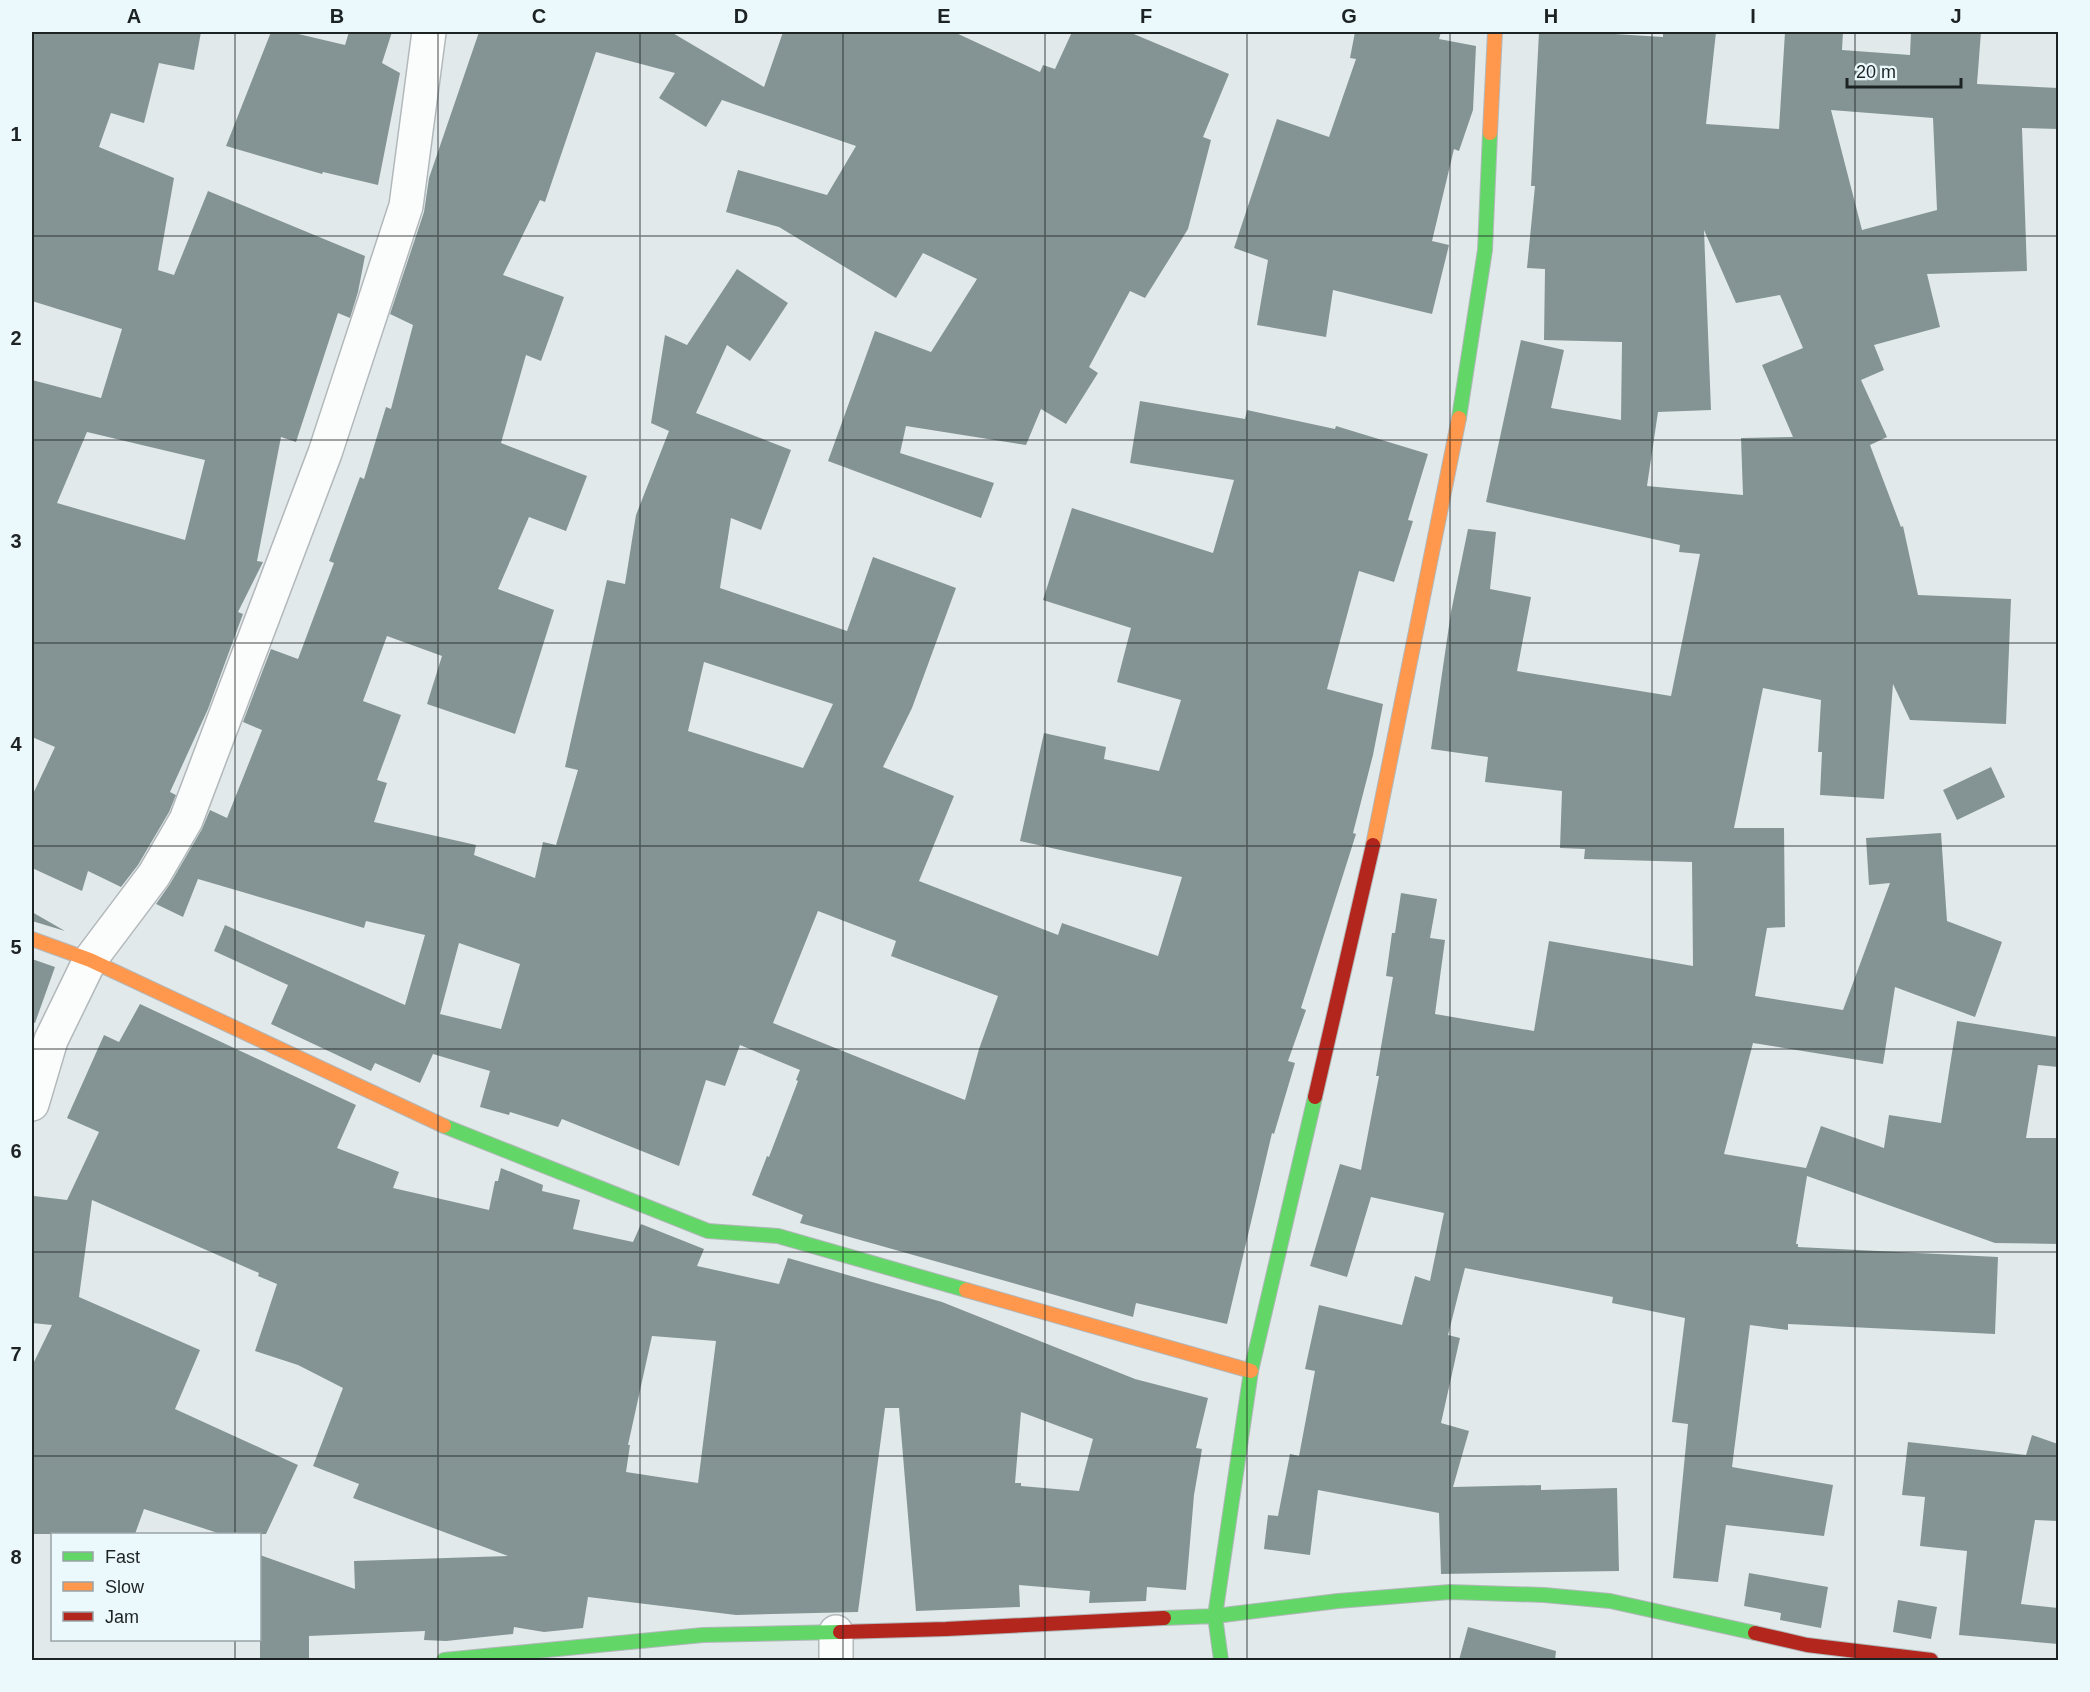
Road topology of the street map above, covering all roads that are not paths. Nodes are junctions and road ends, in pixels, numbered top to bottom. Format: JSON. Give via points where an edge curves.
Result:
{"nodes":[{"id":1,"x":429,"y":32,"type":"edge"},
{"id":2,"x":1495,"y":32,"type":"edge"},
{"id":3,"x":32,"y":939,"type":"edge"},
{"id":4,"x":90,"y":960,"type":"junction"},
{"id":5,"x":32,"y":1104,"type":"edge"},
{"id":6,"x":1251,"y":1371,"type":"junction"},
{"id":7,"x":1215,"y":1616,"type":"junction"},
{"id":8,"x":836,"y":1646,"type":"edge"},
{"id":9,"x":1802,"y":1653,"type":"edge"},
{"id":10,"x":444,"y":1660,"type":"edge"},
{"id":11,"x":1221,"y":1660,"type":"edge"},
{"id":12,"x":1931,"y":1660,"type":"edge"}],
"edges":[{"from":1,"to":4,"type":"street","via":[[406,206],[325,453],[186,820],[153,875]]},
{"from":2,"to":6,"type":"street","via":[[1485,250],[1466,380],[1380,817]]},
{"from":3,"to":4,"type":"street"},
{"from":4,"to":5,"type":"street","via":[[51,1040]]},
{"from":4,"to":6,"type":"street","via":[[438,1123],[708,1231],[778,1236]]},
{"from":6,"to":7,"type":"street"},
{"from":7,"to":8,"type":"street","via":[[957,1628]]},
{"from":7,"to":9,"type":"street","via":[[1450,1592],[1544,1595],[1610,1601]]},
{"from":7,"to":11,"type":"street"},
{"from":8,"to":10,"type":"street","via":[[703,1635]]},
{"from":9,"to":12,"type":"street"}]}
